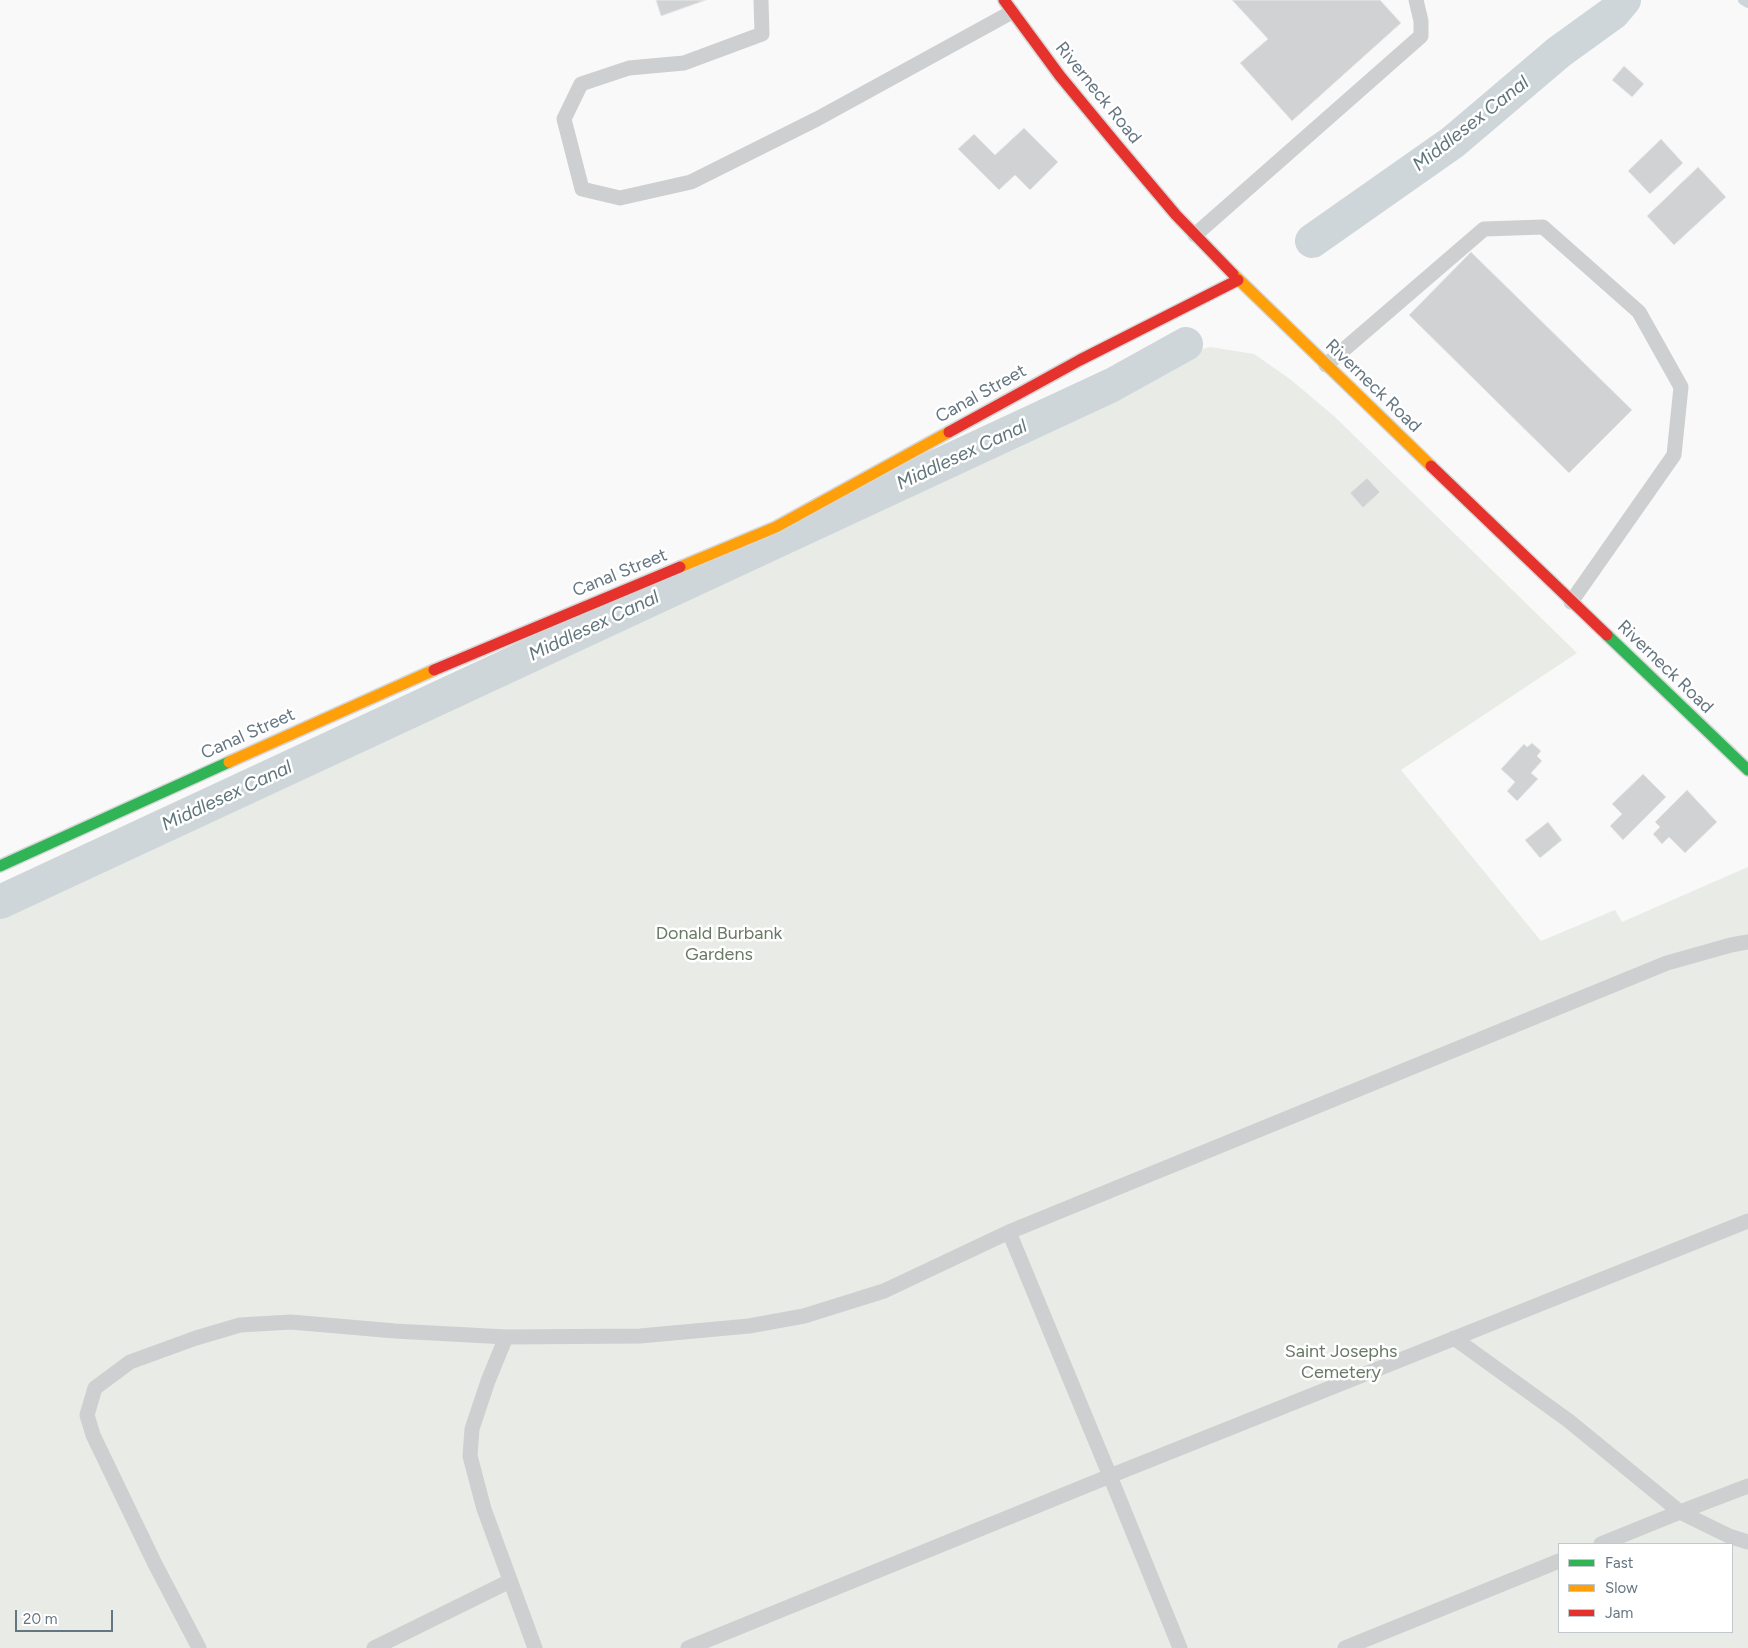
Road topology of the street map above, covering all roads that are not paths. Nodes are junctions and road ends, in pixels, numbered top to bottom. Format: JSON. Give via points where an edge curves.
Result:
{"nodes":[{"id":1,"x":761,"y":0,"type":"edge"},
{"id":2,"x":1416,"y":0,"type":"edge"},
{"id":3,"x":1008,"y":6,"type":"edge"},
{"id":4,"x":1195,"y":235,"type":"junction"},
{"id":5,"x":1238,"y":280,"type":"junction"},
{"id":6,"x":1326,"y":365,"type":"junction"},
{"id":7,"x":1571,"y":602,"type":"junction"},
{"id":8,"x":1748,"y":770,"type":"edge"},
{"id":9,"x":0,"y":866,"type":"edge"},
{"id":10,"x":1748,"y":942,"type":"edge"},
{"id":11,"x":1748,"y":1221,"type":"edge"},
{"id":12,"x":1009,"y":1232,"type":"junction"},
{"id":13,"x":506,"y":1337,"type":"junction"},
{"id":14,"x":1454,"y":1338,"type":"junction"},
{"id":15,"x":1110,"y":1476,"type":"junction"},
{"id":16,"x":1748,"y":1486,"type":"edge"},
{"id":17,"x":1680,"y":1512,"type":"junction"},
{"id":18,"x":1748,"y":1542,"type":"edge"},
{"id":19,"x":1603,"y":1543,"type":"edge"},
{"id":20,"x":1558,"y":1561,"type":"edge"},
{"id":21,"x":510,"y":1581,"type":"junction"},
{"id":22,"x":199,"y":1648,"type":"edge"},
{"id":23,"x":374,"y":1648,"type":"edge"},
{"id":24,"x":535,"y":1648,"type":"edge"},
{"id":25,"x":688,"y":1648,"type":"edge"},
{"id":26,"x":1180,"y":1648,"type":"edge"},
{"id":27,"x":1344,"y":1648,"type":"edge"}],
"edges":[{"from":1,"to":3,"type":"lane","via":[[762,34],[684,63],[629,68],[581,84],[564,119],[582,189],[620,198],[691,182],[817,119]]},
{"from":2,"to":4,"type":"lane","via":[[1421,21],[1420,36]]},
{"from":3,"to":4,"type":"street","name":"Riverneck Road","via":[[1060,76]]},
{"from":4,"to":5,"type":"street","name":"Riverneck Road"},
{"from":5,"to":6,"type":"street","name":"Riverneck Road"},
{"from":5,"to":9,"type":"street","name":"Canal Street","via":[[1080,360],[776,527],[471,653]]},
{"from":6,"to":7,"type":"street","name":"Riverneck Road"},
{"from":6,"to":7,"type":"lane","via":[[1484,229],[1543,227],[1639,312],[1681,387],[1674,456]]},
{"from":7,"to":8,"type":"street","name":"Riverneck Road"},
{"from":10,"to":12,"type":"lane","via":[[1667,963]]},
{"from":11,"to":14,"type":"lane"},
{"from":12,"to":13,"type":"lane","via":[[884,1290],[804,1316],[749,1326],[640,1336]]},
{"from":12,"to":15,"type":"lane"},
{"from":13,"to":21,"type":"lane","via":[[472,1429],[470,1456],[484,1509]]},
{"from":13,"to":22,"type":"lane","via":[[291,1322],[240,1325],[130,1362],[95,1388],[87,1415],[93,1435]]},
{"from":14,"to":15,"type":"lane"},
{"from":14,"to":17,"type":"lane","via":[[1570,1421]]},
{"from":15,"to":25,"type":"lane"},
{"from":15,"to":26,"type":"lane"},
{"from":16,"to":17,"type":"lane"},
{"from":17,"to":18,"type":"lane"},
{"from":17,"to":19,"type":"lane"},
{"from":20,"to":27,"type":"lane"},
{"from":21,"to":23,"type":"lane"},
{"from":21,"to":24,"type":"lane"}]}
